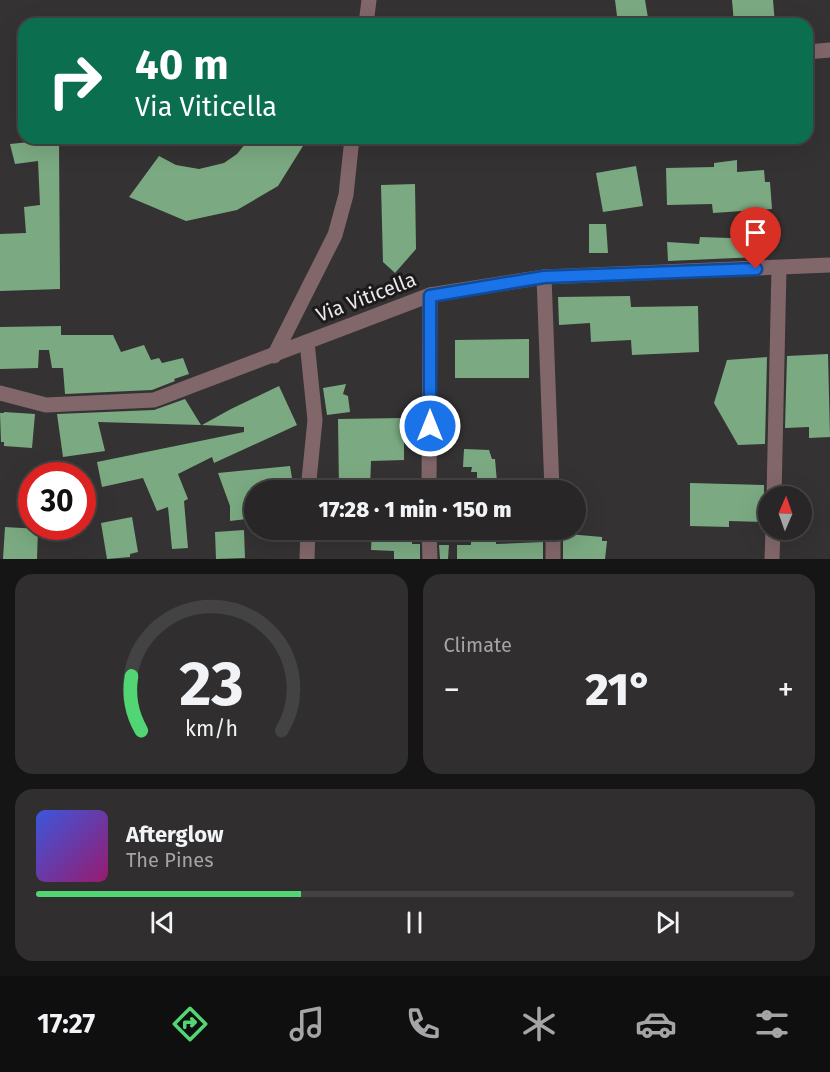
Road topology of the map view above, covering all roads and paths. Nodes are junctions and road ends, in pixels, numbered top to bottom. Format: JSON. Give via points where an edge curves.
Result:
{"nodes":[{"id":1,"x":369,"y":0,"type":"edge"},
{"id":2,"x":367,"y":18,"type":"edge"},
{"id":3,"x":830,"y":50,"type":"edge"},
{"id":4,"x":813,"y":51,"type":"edge"},
{"id":5,"x":351,"y":144,"type":"edge"},
{"id":6,"x":830,"y":265,"type":"edge"},
{"id":7,"x":779,"y":268,"type":"junction"},
{"id":8,"x":544,"y":277,"type":"junction"},
{"id":9,"x":430,"y":296,"type":"junction"},
{"id":10,"x":307,"y":342,"type":"junction"},
{"id":11,"x":274,"y":356,"type":"junction"},
{"id":12,"x":0,"y":393,"type":"edge"},
{"id":13,"x":309,"y":480,"type":"edge"},
{"id":14,"x":429,"y":480,"type":"edge"},
{"id":15,"x":552,"y":480,"type":"edge"},
{"id":16,"x":774,"y":486,"type":"edge"},
{"id":17,"x":308,"y":540,"type":"edge"},
{"id":18,"x":429,"y":540,"type":"edge"},
{"id":19,"x":553,"y":540,"type":"edge"},
{"id":20,"x":773,"y":540,"type":"edge"},
{"id":21,"x":308,"y":559,"type":"edge"},
{"id":22,"x":430,"y":559,"type":"edge"},
{"id":23,"x":553,"y":559,"type":"edge"},
{"id":24,"x":772,"y":559,"type":"edge"}],
"edges":[{"from":1,"to":2,"type":"street"},
{"from":3,"to":4,"type":"street"},
{"from":5,"to":11,"type":"street","via":[[346,195],[335,235]]},
{"from":6,"to":7,"type":"street","name":"Via Viticella"},
{"from":7,"to":8,"type":"street","name":"Via Viticella"},
{"from":7,"to":16,"type":"street"},
{"from":8,"to":9,"type":"street","name":"Via Viticella"},
{"from":8,"to":15,"type":"street"},
{"from":9,"to":10,"type":"street","name":"Via Viticella"},
{"from":9,"to":14,"type":"street"},
{"from":10,"to":11,"type":"street","name":"Via Viticella"},
{"from":10,"to":13,"type":"street","via":[[315,420]]},
{"from":11,"to":12,"type":"street","name":"Via Viticella","via":[[154,400],[46,405]]},
{"from":17,"to":21,"type":"street"},
{"from":18,"to":22,"type":"street"},
{"from":19,"to":23,"type":"street"},
{"from":20,"to":24,"type":"street"}]}
